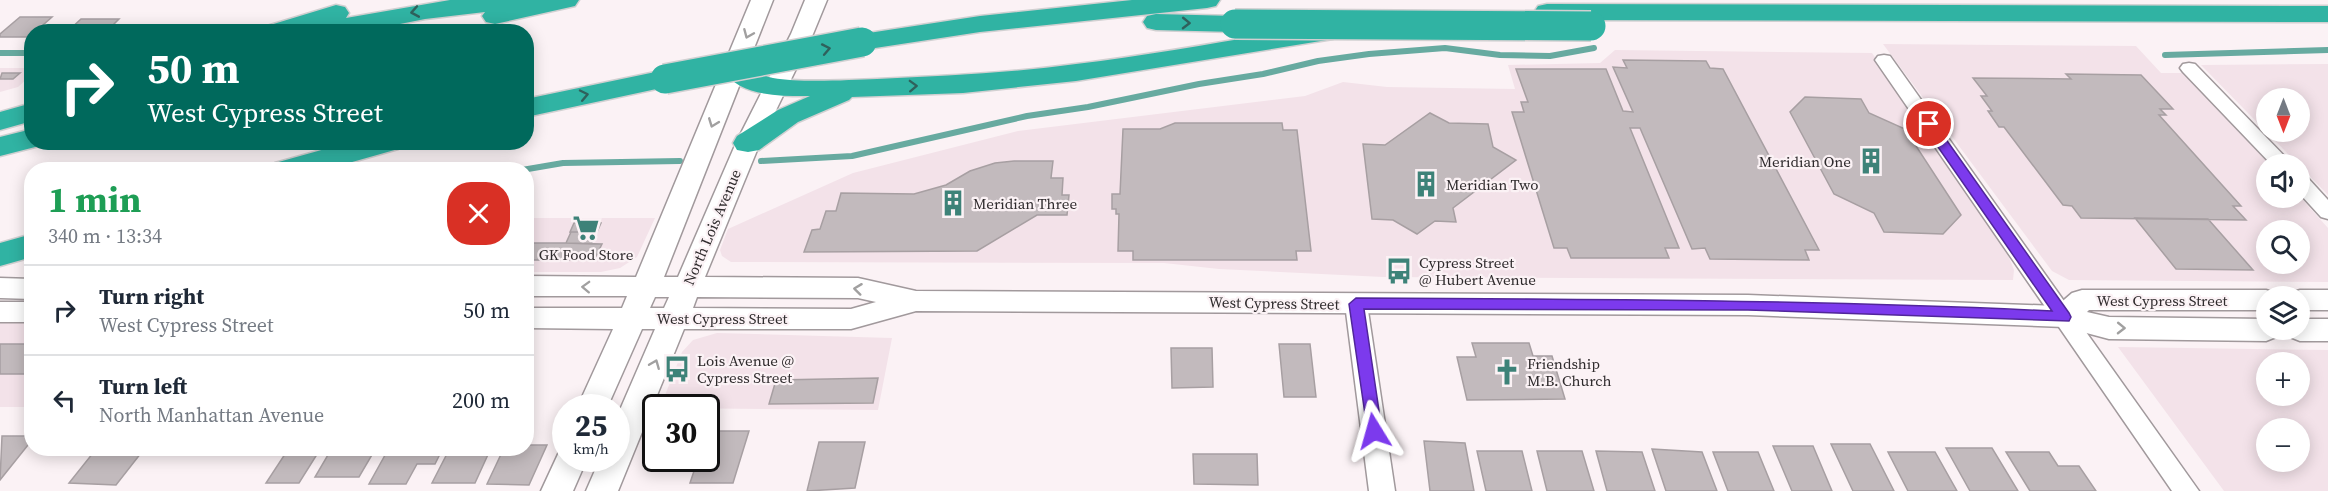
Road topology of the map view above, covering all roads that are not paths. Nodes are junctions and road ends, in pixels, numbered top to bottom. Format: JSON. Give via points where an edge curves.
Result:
{"nodes":[{"id":1,"x":384,"y":0,"type":"edge"},
{"id":2,"x":515,"y":0,"type":"edge"},
{"id":3,"x":566,"y":0,"type":"edge"},
{"id":4,"x":762,"y":0,"type":"edge"},
{"id":5,"x":816,"y":0,"type":"edge"},
{"id":6,"x":1207,"y":0,"type":"edge"},
{"id":7,"x":2328,"y":14,"type":"edge"},
{"id":8,"x":304,"y":24,"type":"edge"},
{"id":9,"x":351,"y":24,"type":"edge"},
{"id":10,"x":462,"y":24,"type":"edge"},
{"id":11,"x":980,"y":24,"type":"junction"},
{"id":12,"x":2328,"y":31,"type":"edge"},
{"id":13,"x":1884,"y":60,"type":"dead end"},
{"id":14,"x":734,"y":68,"type":"junction"},
{"id":15,"x":2189,"y":68,"type":"dead end"},
{"id":16,"x":777,"y":87,"type":"junction"},
{"id":17,"x":855,"y":88,"type":"junction"},
{"id":18,"x":24,"y":100,"type":"edge"},
{"id":19,"x":0,"y":106,"type":"edge"},
{"id":20,"x":534,"y":106,"type":"edge"},
{"id":21,"x":24,"y":114,"type":"edge"},
{"id":22,"x":0,"y":121,"type":"edge"},
{"id":23,"x":24,"y":140,"type":"edge"},
{"id":24,"x":748,"y":143,"type":"junction"},
{"id":25,"x":0,"y":147,"type":"edge"},
{"id":26,"x":358,"y":150,"type":"edge"},
{"id":27,"x":2272,"y":154,"type":"edge"},
{"id":28,"x":315,"y":162,"type":"edge"},
{"id":29,"x":2310,"y":193,"type":"edge"},
{"id":30,"x":2328,"y":212,"type":"edge"},
{"id":31,"x":24,"y":248,"type":"edge"},
{"id":32,"x":0,"y":255,"type":"edge"},
{"id":33,"x":534,"y":286,"type":"edge"},
{"id":34,"x":0,"y":288,"type":"edge"},
{"id":35,"x":645,"y":288,"type":"junction"},
{"id":36,"x":686,"y":288,"type":"junction"},
{"id":37,"x":24,"y":289,"type":"edge"},
{"id":38,"x":2256,"y":300,"type":"edge"},
{"id":39,"x":2310,"y":300,"type":"edge"},
{"id":40,"x":2328,"y":300,"type":"edge"},
{"id":41,"x":916,"y":301,"type":"junction"},
{"id":42,"x":1356,"y":304,"type":"junction"},
{"id":43,"x":0,"y":312,"type":"edge"},
{"id":44,"x":24,"y":312,"type":"edge"},
{"id":45,"x":2064,"y":317,"type":"junction"},
{"id":46,"x":534,"y":318,"type":"edge"},
{"id":47,"x":631,"y":318,"type":"junction"},
{"id":48,"x":674,"y":318,"type":"junction"},
{"id":49,"x":2256,"y":330,"type":"edge"},
{"id":50,"x":2310,"y":330,"type":"edge"},
{"id":51,"x":2328,"y":330,"type":"edge"},
{"id":52,"x":598,"y":394,"type":"edge"},
{"id":53,"x":630,"y":424,"type":"edge"},
{"id":54,"x":565,"y":472,"type":"edge"},
{"id":55,"x":610,"y":472,"type":"edge"},
{"id":56,"x":557,"y":491,"type":"edge"},
{"id":57,"x":602,"y":491,"type":"edge"},
{"id":58,"x":1382,"y":491,"type":"edge"},
{"id":59,"x":2186,"y":491,"type":"edge"}],
"edges":[{"from":1,"to":8,"type":"highway"},
{"from":2,"to":9,"type":"highway","one_way":true},
{"from":3,"to":10,"type":"highway"},
{"from":4,"to":14,"type":"street","one_way":true},
{"from":5,"to":16,"type":"street","name":"North Lois Avenue"},
{"from":6,"to":11,"type":"highway"},
{"from":17,"to":7,"type":"highway","one_way":true,"via":[[1019,80],[1336,31],[1490,14]]},
{"from":11,"to":12,"type":"highway","one_way":true,"bridge":true,"via":[[1076,20]]},
{"from":20,"to":11,"type":"highway","one_way":true,"bridge":true,"via":[[862,42]]},
{"from":13,"to":45,"type":"street"},
{"from":14,"to":16,"type":"highway","via":[[749,81]]},
{"from":14,"to":35,"type":"street","one_way":true},
{"from":15,"to":27,"type":"street"},
{"from":16,"to":17,"type":"highway"},
{"from":16,"to":24,"type":"street","name":"North Lois Avenue"},
{"from":17,"to":24,"type":"highway","via":[[788,116]]},
{"from":18,"to":19,"type":"highway"},
{"from":21,"to":22,"type":"highway"},
{"from":23,"to":25,"type":"highway"},
{"from":24,"to":36,"type":"street","name":"North Lois Avenue"},
{"from":26,"to":28,"type":"highway"},
{"from":29,"to":30,"type":"street"},
{"from":31,"to":32,"type":"highway"},
{"from":35,"to":33,"type":"street","name":"West Cypress Street","one_way":true},
{"from":34,"to":37,"type":"street"},
{"from":35,"to":36,"type":"street","name":"West Cypress Street"},
{"from":35,"to":47,"type":"street"},
{"from":41,"to":36,"type":"street","name":"West Cypress Street","one_way":true,"via":[[858,288]]},
{"from":36,"to":48,"type":"street","name":"North Lois Avenue"},
{"from":38,"to":45,"type":"street","name":"West Cypress Street","via":[[2082,300]]},
{"from":39,"to":40,"type":"street"},
{"from":41,"to":42,"type":"street","name":"West Cypress Street"},
{"from":41,"to":48,"type":"street","name":"West Cypress Street","via":[[851,319]]},
{"from":42,"to":45,"type":"street","name":"West Cypress Street","via":[[1748,305]]},
{"from":42,"to":58,"type":"street"},
{"from":43,"to":44,"type":"street"},
{"from":45,"to":49,"type":"street","name":"West Cypress Street","one_way":true,"via":[[2109,328]]},
{"from":45,"to":59,"type":"street"},
{"from":46,"to":47,"type":"street","name":"West Cypress Street"},
{"from":47,"to":48,"type":"street","name":"West Cypress Street"},
{"from":47,"to":52,"type":"street"},
{"from":53,"to":48,"type":"street","name":"North Lois Avenue","one_way":true},
{"from":50,"to":51,"type":"street"},
{"from":54,"to":56,"type":"street"},
{"from":55,"to":57,"type":"street","name":"North Lois Avenue"}]}
